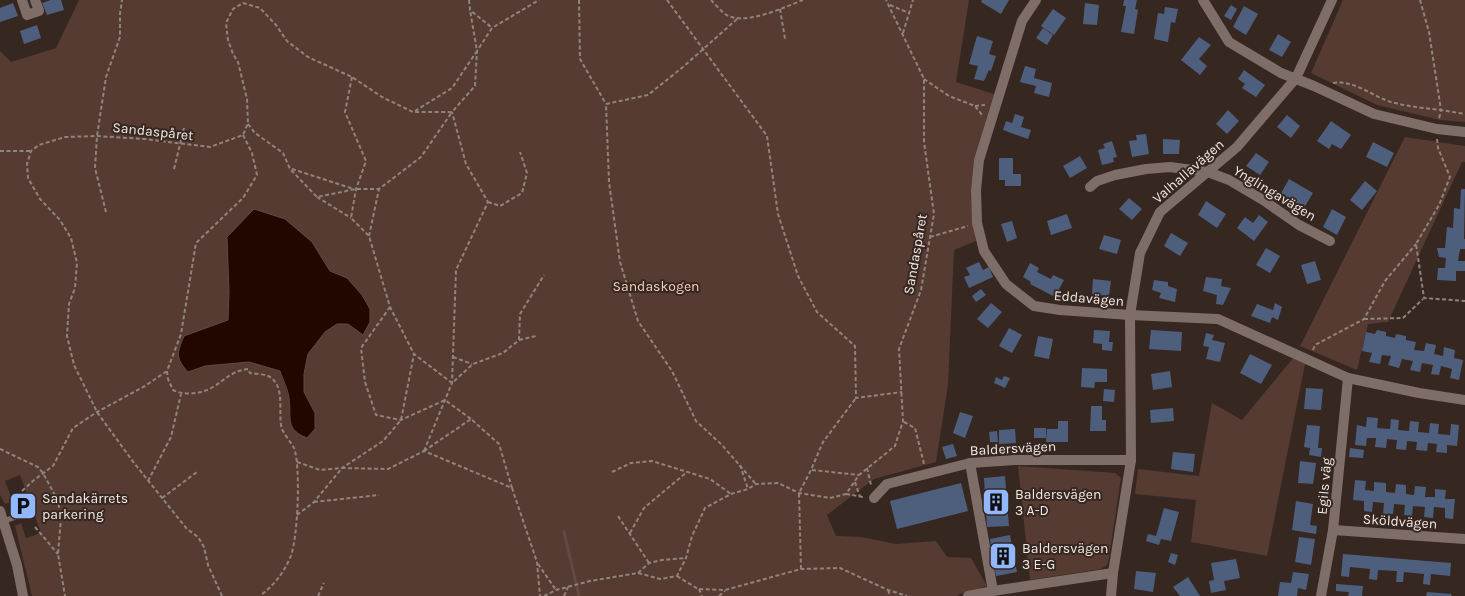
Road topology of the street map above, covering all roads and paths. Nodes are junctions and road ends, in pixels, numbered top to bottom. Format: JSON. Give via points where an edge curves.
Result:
{"nodes":[{"id":1,"x":22,"y":0,"type":"edge"},
{"id":2,"x":35,"y":0,"type":"edge"},
{"id":3,"x":122,"y":0,"type":"edge"},
{"id":4,"x":469,"y":0,"type":"edge"},
{"id":5,"x":539,"y":0,"type":"edge"},
{"id":6,"x":579,"y":0,"type":"edge"},
{"id":7,"x":667,"y":0,"type":"edge"},
{"id":8,"x":711,"y":0,"type":"edge"},
{"id":9,"x":803,"y":0,"type":"edge"},
{"id":10,"x":886,"y":0,"type":"edge"},
{"id":11,"x":912,"y":0,"type":"edge"},
{"id":12,"x":1036,"y":0,"type":"edge"},
{"id":13,"x":1203,"y":0,"type":"edge"},
{"id":14,"x":1332,"y":0,"type":"edge"},
{"id":15,"x":1420,"y":0,"type":"edge"},
{"id":16,"x":242,"y":1,"type":"edge"},
{"id":17,"x":890,"y":5,"type":"junction"},
{"id":18,"x":780,"y":9,"type":"junction"},
{"id":19,"x":470,"y":10,"type":"junction"},
{"id":20,"x":909,"y":13,"type":"junction"},
{"id":21,"x":737,"y":19,"type":"junction"},
{"id":22,"x":492,"y":28,"type":"junction"},
{"id":23,"x":903,"y":33,"type":"junction"},
{"id":24,"x":785,"y":40,"type":"dead end"},
{"id":25,"x":703,"y":48,"type":"junction"},
{"id":26,"x":478,"y":51,"type":"junction"},
{"id":27,"x":352,"y":77,"type":"junction"},
{"id":28,"x":1296,"y":78,"type":"junction"},
{"id":29,"x":924,"y":79,"type":"junction"},
{"id":30,"x":1314,"y":86,"type":"junction"},
{"id":31,"x":606,"y":104,"type":"junction"},
{"id":32,"x":1441,"y":110,"type":"junction"},
{"id":33,"x":413,"y":112,"type":"junction"},
{"id":34,"x":452,"y":112,"type":"junction"},
{"id":35,"x":1465,"y":114,"type":"edge"},
{"id":36,"x":248,"y":123,"type":"junction"},
{"id":37,"x":990,"y":124,"type":"junction"},
{"id":38,"x":184,"y":128,"type":"dead end"},
{"id":39,"x":1437,"y":129,"type":"junction"},
{"id":40,"x":1465,"y":132,"type":"edge"},
{"id":41,"x":243,"y":135,"type":"junction"},
{"id":42,"x":97,"y":136,"type":"junction"},
{"id":43,"x":181,"y":144,"type":"junction"},
{"id":44,"x":31,"y":150,"type":"junction"},
{"id":45,"x":0,"y":151,"type":"edge"},
{"id":46,"x":520,"y":152,"type":"dead end"},
{"id":47,"x":174,"y":169,"type":"dead end"},
{"id":48,"x":290,"y":169,"type":"junction"},
{"id":49,"x":1208,"y":172,"type":"junction"},
{"id":50,"x":1090,"y":187,"type":"dead end"},
{"id":51,"x":356,"y":190,"type":"junction"},
{"id":52,"x":379,"y":190,"type":"junction"},
{"id":53,"x":317,"y":197,"type":"junction"},
{"id":54,"x":488,"y":202,"type":"junction"},
{"id":55,"x":106,"y":212,"type":"dead end"},
{"id":56,"x":351,"y":218,"type":"junction"},
{"id":57,"x":977,"y":222,"type":"junction"},
{"id":58,"x":368,"y":236,"type":"junction"},
{"id":59,"x":930,"y":237,"type":"junction"},
{"id":60,"x":1330,"y":241,"type":"dead end"},
{"id":61,"x":1416,"y":244,"type":"junction"},
{"id":62,"x":544,"y":275,"type":"dead end"},
{"id":63,"x":1424,"y":298,"type":"junction"},
{"id":64,"x":1465,"y":301,"type":"edge"},
{"id":65,"x":390,"y":307,"type":"junction"},
{"id":66,"x":1130,"y":315,"type":"junction"},
{"id":67,"x":1364,"y":319,"type":"junction"},
{"id":68,"x":536,"y":336,"type":"dead end"},
{"id":69,"x":519,"y":340,"type":"junction"},
{"id":70,"x":414,"y":354,"type":"junction"},
{"id":71,"x":453,"y":357,"type":"junction"},
{"id":72,"x":1306,"y":359,"type":"junction"},
{"id":73,"x":473,"y":364,"type":"junction"},
{"id":74,"x":167,"y":370,"type":"junction"},
{"id":75,"x":1348,"y":378,"type":"junction"},
{"id":76,"x":452,"y":383,"type":"junction"},
{"id":77,"x":902,"y":392,"type":"junction"},
{"id":78,"x":181,"y":394,"type":"junction"},
{"id":79,"x":856,"y":398,"type":"junction"},
{"id":80,"x":445,"y":400,"type":"junction"},
{"id":81,"x":1465,"y":400,"type":"edge"},
{"id":82,"x":97,"y":412,"type":"junction"},
{"id":83,"x":471,"y":419,"type":"junction"},
{"id":84,"x":401,"y":420,"type":"junction"},
{"id":85,"x":903,"y":421,"type":"junction"},
{"id":86,"x":0,"y":449,"type":"edge"},
{"id":87,"x":424,"y":451,"type":"junction"},
{"id":88,"x":1131,"y":460,"type":"junction"},
{"id":89,"x":297,"y":462,"type":"junction"},
{"id":90,"x":970,"y":463,"type":"junction"},
{"id":91,"x":740,"y":464,"type":"junction"},
{"id":92,"x":342,"y":468,"type":"junction"},
{"id":93,"x":867,"y":468,"type":"junction"},
{"id":94,"x":812,"y":470,"type":"junction"},
{"id":95,"x":688,"y":471,"type":"junction"},
{"id":96,"x":197,"y":472,"type":"dead end"},
{"id":97,"x":612,"y":472,"type":"dead end"},
{"id":98,"x":43,"y":473,"type":"junction"},
{"id":99,"x":927,"y":473,"type":"junction"},
{"id":100,"x":859,"y":475,"type":"junction"},
{"id":101,"x":148,"y":481,"type":"junction"},
{"id":102,"x":855,"y":481,"type":"junction"},
{"id":103,"x":756,"y":484,"type":"junction"},
{"id":104,"x":512,"y":488,"type":"junction"},
{"id":105,"x":748,"y":489,"type":"junction"},
{"id":106,"x":22,"y":491,"type":"dead end"},
{"id":107,"x":799,"y":492,"type":"junction"},
{"id":108,"x":731,"y":494,"type":"junction"},
{"id":109,"x":846,"y":494,"type":"junction"},
{"id":110,"x":379,"y":495,"type":"dead end"},
{"id":111,"x":860,"y":497,"type":"junction"},
{"id":112,"x":162,"y":498,"type":"junction"},
{"id":113,"x":874,"y":498,"type":"junction"},
{"id":114,"x":314,"y":502,"type":"junction"},
{"id":115,"x":30,"y":512,"type":"dead end"},
{"id":116,"x":2,"y":516,"type":"edge"},
{"id":117,"x":297,"y":516,"type":"junction"},
{"id":118,"x":618,"y":516,"type":"dead end"},
{"id":119,"x":35,"y":527,"type":"dead end"},
{"id":120,"x":1333,"y":530,"type":"junction"},
{"id":121,"x":630,"y":533,"type":"junction"},
{"id":122,"x":1465,"y":539,"type":"edge"},
{"id":123,"x":58,"y":554,"type":"junction"},
{"id":124,"x":686,"y":558,"type":"junction"},
{"id":125,"x":537,"y":562,"type":"junction"},
{"id":126,"x":649,"y":563,"type":"junction"},
{"id":127,"x":801,"y":569,"type":"junction"},
{"id":128,"x":638,"y":573,"type":"junction"},
{"id":129,"x":1113,"y":573,"type":"junction"},
{"id":130,"x":677,"y":576,"type":"junction"},
{"id":131,"x":324,"y":583,"type":"dead end"},
{"id":132,"x":568,"y":587,"type":"junction"},
{"id":133,"x":698,"y":589,"type":"junction"},
{"id":134,"x":556,"y":590,"type":"junction"},
{"id":135,"x":726,"y":590,"type":"junction"},
{"id":136,"x":888,"y":590,"type":"junction"},
{"id":137,"x":993,"y":591,"type":"junction"},
{"id":138,"x":23,"y":596,"type":"edge"},
{"id":139,"x":65,"y":596,"type":"edge"},
{"id":140,"x":222,"y":596,"type":"edge"},
{"id":141,"x":260,"y":596,"type":"edge"},
{"id":142,"x":318,"y":596,"type":"edge"},
{"id":143,"x":540,"y":596,"type":"edge"},
{"id":144,"x":544,"y":596,"type":"edge"},
{"id":145,"x":564,"y":596,"type":"edge"},
{"id":146,"x":702,"y":596,"type":"edge"},
{"id":147,"x":719,"y":596,"type":"edge"},
{"id":148,"x":890,"y":596,"type":"edge"},
{"id":149,"x":907,"y":596,"type":"edge"},
{"id":150,"x":968,"y":596,"type":"edge"},
{"id":151,"x":1111,"y":596,"type":"edge"},
{"id":152,"x":1322,"y":596,"type":"edge"}],
"edges":[{"from":1,"to":2,"type":"street","via":[[27,15],[39,11]]},
{"from":3,"to":42,"type":"path","via":[[120,37],[106,77]]},
{"from":4,"to":19,"type":"path"},
{"from":5,"to":22,"type":"path"},
{"from":6,"to":31,"type":"path","via":[[580,59]]},
{"from":7,"to":25,"type":"path"},
{"from":8,"to":21,"type":"path"},
{"from":9,"to":18,"type":"path"},
{"from":10,"to":17,"type":"path","name":"Sandaspåret"},
{"from":11,"to":20,"type":"path"},
{"from":12,"to":37,"type":"street","name":"Eddavägen","via":[[1022,22]]},
{"from":13,"to":28,"type":"street","via":[[1229,42],[1281,73]]},
{"from":14,"to":28,"type":"street","name":"Valhallavägen"},
{"from":15,"to":32,"type":"path","via":[[1429,32]]},
{"from":16,"to":27,"type":"path","via":[[260,8],[287,41],[308,57]]},
{"from":16,"to":36,"type":"path","via":[[232,9],[226,23],[228,40],[238,62],[247,99]]},
{"from":17,"to":20,"type":"path"},
{"from":17,"to":23,"type":"path","name":"Sandaspåret"},
{"from":18,"to":21,"type":"path"},
{"from":18,"to":24,"type":"path"},
{"from":19,"to":22,"type":"path"},
{"from":19,"to":26,"type":"path"},
{"from":20,"to":23,"type":"path"},
{"from":21,"to":25,"type":"path"},
{"from":22,"to":26,"type":"path"},
{"from":23,"to":29,"type":"path","name":"Sandaspåret"},
{"from":25,"to":31,"type":"path","via":[[648,95]]},
{"from":25,"to":79,"type":"path","via":[[767,136],[778,214],[798,276],[817,312],[855,346]]},
{"from":26,"to":33,"type":"path","via":[[452,88]]},
{"from":26,"to":34,"type":"path","via":[[475,86]]},
{"from":27,"to":33,"type":"path"},
{"from":27,"to":51,"type":"path","via":[[345,112],[366,161]]},
{"from":28,"to":30,"type":"street"},
{"from":28,"to":49,"type":"street","name":"Valhallavägen","via":[[1237,147]]},
{"from":29,"to":37,"type":"path","via":[[949,96],[975,106]]},
{"from":29,"to":59,"type":"path","name":"Sandaspåret","via":[[924,142],[934,214]]},
{"from":30,"to":32,"type":"path","via":[[1339,82],[1394,103]]},
{"from":30,"to":39,"type":"street","via":[[1374,114]]},
{"from":31,"to":91,"type":"path","via":[[608,182],[620,262],[638,321],[672,371],[696,420]]},
{"from":32,"to":35,"type":"path"},
{"from":33,"to":34,"type":"path"},
{"from":34,"to":52,"type":"path","via":[[420,157]]},
{"from":34,"to":54,"type":"path","via":[[466,164]]},
{"from":36,"to":41,"type":"path"},
{"from":36,"to":48,"type":"path","via":[[283,153]]},
{"from":37,"to":57,"type":"street","name":"Eddavägen","via":[[979,160]]},
{"from":38,"to":43,"type":"path"},
{"from":39,"to":40,"type":"street"},
{"from":39,"to":61,"type":"path","via":[[1438,148],[1450,177],[1439,205]]},
{"from":41,"to":43,"type":"path","name":"Sandaspåret","via":[[210,147]]},
{"from":41,"to":74,"type":"path","via":[[252,153],[257,175],[243,198],[196,243],[180,334]]},
{"from":42,"to":43,"type":"path","name":"Sandaspåret"},
{"from":42,"to":44,"type":"path","name":"Sandaspåret","via":[[65,137]]},
{"from":42,"to":55,"type":"path","via":[[95,168]]},
{"from":43,"to":47,"type":"path"},
{"from":44,"to":45,"type":"path"},
{"from":44,"to":82,"type":"path","via":[[28,178],[71,238],[77,262],[67,336],[74,365]]},
{"from":46,"to":54,"type":"path","via":[[527,173],[522,193],[500,206]]},
{"from":48,"to":51,"type":"path"},
{"from":48,"to":53,"type":"path"},
{"from":49,"to":50,"type":"street","name":"Ynglingavägen","via":[[1170,167],[1146,169],[1115,175]]},
{"from":49,"to":60,"type":"street","name":"Ynglingavägen","via":[[1229,180]]},
{"from":49,"to":66,"type":"street","name":"Valhallavägen","via":[[1160,212],[1140,252]]},
{"from":51,"to":52,"type":"path"},
{"from":51,"to":53,"type":"path"},
{"from":51,"to":56,"type":"path"},
{"from":52,"to":58,"type":"path"},
{"from":53,"to":56,"type":"path"},
{"from":54,"to":71,"type":"path","via":[[456,270]]},
{"from":56,"to":58,"type":"path"},
{"from":57,"to":59,"type":"path"},
{"from":57,"to":66,"type":"street","name":"Eddavägen","via":[[984,251],[1006,284],[1034,306]]},
{"from":58,"to":65,"type":"path"},
{"from":59,"to":77,"type":"path","name":"Sandaspåret","via":[[921,290],[899,349]]},
{"from":61,"to":63,"type":"path"},
{"from":61,"to":67,"type":"path","via":[[1384,281]]},
{"from":62,"to":69,"type":"path","via":[[520,314]]},
{"from":63,"to":64,"type":"path"},
{"from":63,"to":67,"type":"path","via":[[1403,318]]},
{"from":65,"to":70,"type":"path"},
{"from":65,"to":84,"type":"path","via":[[361,348],[364,382],[376,415]]},
{"from":66,"to":72,"type":"street","name":"Eddavägen","via":[[1218,319]]},
{"from":66,"to":88,"type":"street","name":"Valhallavägen"},
{"from":67,"to":72,"type":"path","via":[[1315,345]]},
{"from":68,"to":69,"type":"path"},
{"from":69,"to":73,"type":"path","via":[[503,353]]},
{"from":70,"to":76,"type":"path"},
{"from":70,"to":84,"type":"path"},
{"from":71,"to":73,"type":"path"},
{"from":71,"to":76,"type":"path"},
{"from":72,"to":75,"type":"street","name":"Eddavägen"},
{"from":73,"to":76,"type":"path"},
{"from":74,"to":78,"type":"path","via":[[173,390]]},
{"from":74,"to":82,"type":"path"},
{"from":75,"to":81,"type":"street","name":"Eddavägen"},
{"from":75,"to":120,"type":"street","name":"Egils väg"},
{"from":76,"to":80,"type":"path"},
{"from":77,"to":79,"type":"path"},
{"from":77,"to":85,"type":"path","name":"Sandaspåret"},
{"from":78,"to":89,"type":"path","via":[[212,387],[239,370],[248,369],[250,373],[268,376],[276,382],[282,428],[294,449]]},
{"from":78,"to":101,"type":"path","via":[[171,437]]},
{"from":79,"to":94,"type":"path","via":[[823,442]]},
{"from":80,"to":83,"type":"path"},
{"from":80,"to":84,"type":"path"},
{"from":80,"to":87,"type":"path"},
{"from":82,"to":98,"type":"path","via":[[73,428],[53,466]]},
{"from":82,"to":101,"type":"path"},
{"from":83,"to":87,"type":"path"},
{"from":83,"to":104,"type":"path","via":[[498,444]]},
{"from":84,"to":92,"type":"path","via":[[383,441]]},
{"from":85,"to":93,"type":"path","name":"Sandaspåret","via":[[894,446]]},
{"from":85,"to":99,"type":"path","via":[[915,428]]},
{"from":86,"to":98,"type":"path","via":[[38,467]]},
{"from":87,"to":92,"type":"path","via":[[388,469]]},
{"from":87,"to":104,"type":"path"},
{"from":88,"to":90,"type":"street","name":"Baldersvägen"},
{"from":88,"to":129,"type":"street","name":"Valhallavägen"},
{"from":89,"to":92,"type":"path","via":[[320,470]]},
{"from":89,"to":117,"type":"path"},
{"from":90,"to":99,"type":"street","name":"Baldersvägen"},
{"from":90,"to":137,"type":"street"},
{"from":91,"to":103,"type":"path"},
{"from":91,"to":105,"type":"path"},
{"from":92,"to":114,"type":"path"},
{"from":93,"to":100,"type":"path","name":"Sandaspåret"},
{"from":93,"to":113,"type":"path"},
{"from":94,"to":100,"type":"path"},
{"from":94,"to":107,"type":"path"},
{"from":95,"to":97,"type":"path","via":[[652,461],[631,463]]},
{"from":95,"to":108,"type":"path","via":[[710,478]]},
{"from":95,"to":121,"type":"path","via":[[644,508]]},
{"from":96,"to":112,"type":"path"},
{"from":98,"to":106,"type":"path"},
{"from":98,"to":123,"type":"path","via":[[58,501],[61,518]]},
{"from":99,"to":113,"type":"street","name":"Baldersvägen","via":[[886,484]]},
{"from":100,"to":102,"type":"path","name":"Sandaspåret"},
{"from":101,"to":112,"type":"path"},
{"from":102,"to":109,"type":"path","name":"Sandaspåret"},
{"from":102,"to":111,"type":"path"},
{"from":103,"to":105,"type":"path"},
{"from":103,"to":107,"type":"path","via":[[778,483]]},
{"from":104,"to":125,"type":"path"},
{"from":105,"to":108,"type":"path"},
{"from":107,"to":109,"type":"path","via":[[830,498]]},
{"from":107,"to":127,"type":"path"},
{"from":108,"to":124,"type":"path","via":[[705,508]]},
{"from":109,"to":111,"type":"path"},
{"from":110,"to":114,"type":"path"},
{"from":111,"to":113,"type":"path"},
{"from":112,"to":140,"type":"path","via":[[187,529],[198,537]]},
{"from":114,"to":117,"type":"path"},
{"from":115,"to":116,"type":"lane"},
{"from":116,"to":138,"type":"street"},
{"from":117,"to":141,"type":"path","via":[[292,555],[284,572]]},
{"from":118,"to":121,"type":"path"},
{"from":119,"to":123,"type":"path"},
{"from":120,"to":122,"type":"street","name":"Sköldvägen"},
{"from":120,"to":152,"type":"street","name":"Egils väg"},
{"from":121,"to":126,"type":"path"},
{"from":123,"to":139,"type":"path"},
{"from":124,"to":126,"type":"path"},
{"from":124,"to":130,"type":"path"},
{"from":125,"to":134,"type":"path"},
{"from":125,"to":143,"type":"path"},
{"from":126,"to":128,"type":"path"},
{"from":127,"to":135,"type":"path"},
{"from":127,"to":136,"type":"path","via":[[840,568]]},
{"from":128,"to":130,"type":"path","via":[[660,579]]},
{"from":128,"to":132,"type":"path"},
{"from":129,"to":137,"type":"street"},
{"from":129,"to":151,"type":"street","name":"Valhallavägen"},
{"from":130,"to":133,"type":"path"},
{"from":131,"to":142,"type":"path"},
{"from":132,"to":134,"type":"path"},
{"from":132,"to":145,"type":"path"},
{"from":133,"to":135,"type":"path"},
{"from":133,"to":146,"type":"path"},
{"from":134,"to":144,"type":"path"},
{"from":135,"to":147,"type":"path"},
{"from":136,"to":148,"type":"path"},
{"from":136,"to":149,"type":"path"},
{"from":137,"to":150,"type":"street"}]}
